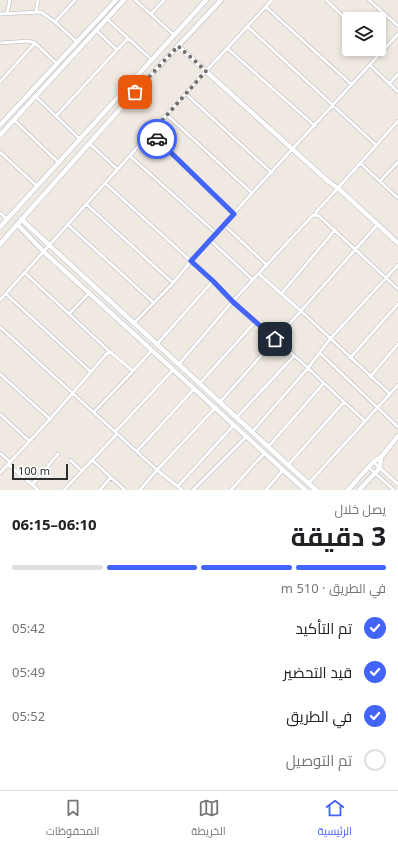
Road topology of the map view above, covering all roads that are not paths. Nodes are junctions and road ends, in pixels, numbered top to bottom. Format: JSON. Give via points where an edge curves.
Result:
{"nodes":[{"id":1,"x":10,"y":0,"type":"edge"},
{"id":2,"x":38,"y":0,"type":"edge"},
{"id":3,"x":75,"y":0,"type":"edge"},
{"id":4,"x":116,"y":0,"type":"edge"},
{"id":5,"x":124,"y":0,"type":"edge"},
{"id":6,"x":135,"y":0,"type":"edge"},
{"id":7,"x":164,"y":0,"type":"edge"},
{"id":8,"x":206,"y":0,"type":"edge"},
{"id":9,"x":221,"y":0,"type":"edge"},
{"id":10,"x":272,"y":0,"type":"edge"},
{"id":11,"x":326,"y":0,"type":"edge"},
{"id":12,"x":369,"y":0,"type":"edge"},
{"id":13,"x":266,"y":7,"type":"junction"},
{"id":14,"x":36,"y":12,"type":"junction"},
{"id":15,"x":7,"y":13,"type":"junction"},
{"id":16,"x":0,"y":14,"type":"edge"},
{"id":17,"x":151,"y":14,"type":"junction"},
{"id":18,"x":342,"y":15,"type":"edge"},
{"id":19,"x":107,"y":19,"type":"junction"},
{"id":20,"x":55,"y":22,"type":"junction"},
{"id":21,"x":398,"y":26,"type":"edge"},
{"id":22,"x":248,"y":27,"type":"junction"},
{"id":23,"x":96,"y":30,"type":"junction"},
{"id":24,"x":398,"y":34,"type":"edge"},
{"id":25,"x":174,"y":35,"type":"junction"},
{"id":26,"x":128,"y":38,"type":"junction"},
{"id":27,"x":77,"y":42,"type":"junction"},
{"id":28,"x":0,"y":43,"type":"edge"},
{"id":29,"x":35,"y":43,"type":"junction"},
{"id":30,"x":178,"y":46,"type":"junction"},
{"id":31,"x":227,"y":48,"type":"junction"},
{"id":32,"x":386,"y":48,"type":"edge"},
{"id":33,"x":117,"y":50,"type":"junction"},
{"id":34,"x":378,"y":56,"type":"edge"},
{"id":35,"x":152,"y":60,"type":"junction"},
{"id":36,"x":57,"y":64,"type":"junction"},
{"id":37,"x":370,"y":65,"type":"junction"},
{"id":38,"x":206,"y":71,"type":"junction"},
{"id":39,"x":398,"y":74,"type":"edge"},
{"id":40,"x":0,"y":82,"type":"edge"},
{"id":41,"x":352,"y":84,"type":"junction"},
{"id":42,"x":390,"y":84,"type":"junction"},
{"id":43,"x":128,"y":86,"type":"junction"},
{"id":44,"x":135,"y":92,"type":"junction"},
{"id":45,"x":398,"y":92,"type":"edge"},
{"id":46,"x":186,"y":94,"type":"junction"},
{"id":47,"x":35,"y":96,"type":"junction"},
{"id":48,"x":333,"y":106,"type":"junction"},
{"id":49,"x":167,"y":115,"type":"junction"},
{"id":50,"x":56,"y":116,"type":"junction"},
{"id":51,"x":14,"y":120,"type":"junction"},
{"id":52,"x":398,"y":121,"type":"edge"},
{"id":53,"x":0,"y":125,"type":"edge"},
{"id":54,"x":314,"y":126,"type":"junction"},
{"id":55,"x":151,"y":133,"type":"junction"},
{"id":56,"x":0,"y":135,"type":"edge"},
{"id":57,"x":80,"y":139,"type":"junction"},
{"id":58,"x":89,"y":143,"type":"junction"},
{"id":59,"x":376,"y":145,"type":"junction"},
{"id":60,"x":293,"y":150,"type":"junction"},
{"id":61,"x":0,"y":152,"type":"edge"},
{"id":62,"x":130,"y":156,"type":"junction"},
{"id":63,"x":398,"y":162,"type":"edge"},
{"id":64,"x":59,"y":163,"type":"junction"},
{"id":65,"x":360,"y":163,"type":"junction"},
{"id":66,"x":118,"y":169,"type":"junction"},
{"id":67,"x":272,"y":173,"type":"junction"},
{"id":68,"x":380,"y":181,"type":"junction"},
{"id":69,"x":105,"y":183,"type":"junction"},
{"id":70,"x":37,"y":186,"type":"junction"},
{"id":71,"x":338,"y":188,"type":"junction"},
{"id":72,"x":252,"y":193,"type":"junction"},
{"id":73,"x":398,"y":198,"type":"edge"},
{"id":74,"x":86,"y":204,"type":"junction"},
{"id":75,"x":0,"y":213,"type":"edge"},
{"id":76,"x":234,"y":214,"type":"junction"},
{"id":77,"x":315,"y":215,"type":"junction"},
{"id":78,"x":7,"y":219,"type":"junction"},
{"id":79,"x":21,"y":219,"type":"junction"},
{"id":80,"x":17,"y":224,"type":"junction"},
{"id":81,"x":68,"y":224,"type":"junction"},
{"id":82,"x":378,"y":224,"type":"junction"},
{"id":83,"x":224,"y":225,"type":"junction"},
{"id":84,"x":0,"y":228,"type":"edge"},
{"id":85,"x":335,"y":230,"type":"junction"},
{"id":86,"x":216,"y":234,"type":"junction"},
{"id":87,"x":210,"y":240,"type":"junction"},
{"id":88,"x":397,"y":240,"type":"edge"},
{"id":89,"x":0,"y":244,"type":"edge"},
{"id":90,"x":50,"y":246,"type":"junction"},
{"id":91,"x":356,"y":250,"type":"junction"},
{"id":92,"x":44,"y":252,"type":"junction"},
{"id":93,"x":191,"y":261,"type":"junction"},
{"id":94,"x":267,"y":265,"type":"junction"},
{"id":95,"x":398,"y":265,"type":"edge"},
{"id":96,"x":25,"y":273,"type":"junction"},
{"id":97,"x":259,"y":274,"type":"junction"},
{"id":98,"x":386,"y":278,"type":"junction"},
{"id":99,"x":253,"y":280,"type":"junction"},
{"id":100,"x":213,"y":281,"type":"junction"},
{"id":101,"x":172,"y":283,"type":"junction"},
{"id":102,"x":398,"y":289,"type":"edge"},
{"id":103,"x":89,"y":293,"type":"junction"},
{"id":104,"x":6,"y":294,"type":"junction"},
{"id":105,"x":281,"y":294,"type":"junction"},
{"id":106,"x":0,"y":300,"type":"edge"},
{"id":107,"x":233,"y":302,"type":"junction"},
{"id":108,"x":154,"y":303,"type":"junction"},
{"id":109,"x":398,"y":304,"type":"edge"},
{"id":110,"x":301,"y":311,"type":"junction"},
{"id":111,"x":69,"y":314,"type":"junction"},
{"id":112,"x":256,"y":321,"type":"junction"},
{"id":113,"x":134,"y":323,"type":"junction"},
{"id":114,"x":0,"y":327,"type":"edge"},
{"id":115,"x":275,"y":339,"type":"junction"},
{"id":116,"x":330,"y":340,"type":"junction"},
{"id":117,"x":157,"y":344,"type":"junction"},
{"id":118,"x":398,"y":344,"type":"edge"},
{"id":119,"x":152,"y":350,"type":"junction"},
{"id":120,"x":109,"y":351,"type":"junction"},
{"id":121,"x":320,"y":353,"type":"junction"},
{"id":122,"x":294,"y":356,"type":"junction"},
{"id":123,"x":350,"y":358,"type":"junction"},
{"id":124,"x":178,"y":364,"type":"junction"},
{"id":125,"x":308,"y":368,"type":"junction"},
{"id":126,"x":173,"y":370,"type":"junction"},
{"id":127,"x":133,"y":371,"type":"junction"},
{"id":128,"x":91,"y":372,"type":"junction"},
{"id":129,"x":0,"y":374,"type":"edge"},
{"id":130,"x":370,"y":377,"type":"junction"},
{"id":131,"x":200,"y":383,"type":"junction"},
{"id":132,"x":323,"y":384,"type":"junction"},
{"id":133,"x":398,"y":385,"type":"edge"},
{"id":134,"x":194,"y":389,"type":"junction"},
{"id":135,"x":73,"y":393,"type":"junction"},
{"id":136,"x":390,"y":394,"type":"junction"},
{"id":137,"x":220,"y":402,"type":"junction"},
{"id":138,"x":344,"y":402,"type":"junction"},
{"id":139,"x":378,"y":407,"type":"junction"},
{"id":140,"x":215,"y":408,"type":"junction"},
{"id":141,"x":228,"y":409,"type":"junction"},
{"id":142,"x":94,"y":412,"type":"junction"},
{"id":143,"x":0,"y":414,"type":"edge"},
{"id":144,"x":222,"y":414,"type":"junction"},
{"id":145,"x":237,"y":417,"type":"junction"},
{"id":146,"x":50,"y":419,"type":"junction"},
{"id":147,"x":365,"y":421,"type":"junction"},
{"id":148,"x":234,"y":425,"type":"junction"},
{"id":149,"x":398,"y":427,"type":"edge"},
{"id":150,"x":252,"y":432,"type":"junction"},
{"id":151,"x":116,"y":433,"type":"junction"},
{"id":152,"x":398,"y":436,"type":"edge"},
{"id":153,"x":246,"y":437,"type":"junction"},
{"id":154,"x":29,"y":441,"type":"junction"},
{"id":155,"x":268,"y":447,"type":"junction"},
{"id":156,"x":137,"y":452,"type":"junction"},
{"id":157,"x":0,"y":453,"type":"edge"},
{"id":158,"x":265,"y":453,"type":"junction"},
{"id":159,"x":58,"y":454,"type":"dead end"},
{"id":160,"x":381,"y":457,"type":"junction"},
{"id":161,"x":70,"y":460,"type":"dead end"},
{"id":162,"x":92,"y":460,"type":"junction"},
{"id":163,"x":373,"y":462,"type":"junction"},
{"id":164,"x":9,"y":463,"type":"junction"},
{"id":165,"x":288,"y":465,"type":"junction"},
{"id":166,"x":368,"y":467,"type":"junction"},
{"id":167,"x":379,"y":468,"type":"junction"},
{"id":168,"x":157,"y":470,"type":"junction"},
{"id":169,"x":283,"y":470,"type":"junction"},
{"id":170,"x":82,"y":471,"type":"junction"},
{"id":171,"x":0,"y":473,"type":"edge"},
{"id":172,"x":375,"y":473,"type":"junction"},
{"id":173,"x":111,"y":477,"type":"junction"},
{"id":174,"x":309,"y":483,"type":"junction"},
{"id":175,"x":397,"y":483,"type":"edge"},
{"id":176,"x":32,"y":485,"type":"junction"},
{"id":177,"x":178,"y":486,"type":"junction"},
{"id":178,"x":38,"y":490,"type":"edge"},
{"id":179,"x":64,"y":490,"type":"edge"},
{"id":180,"x":100,"y":490,"type":"edge"},
{"id":181,"x":125,"y":490,"type":"edge"},
{"id":182,"x":140,"y":490,"type":"edge"},
{"id":183,"x":182,"y":490,"type":"edge"},
{"id":184,"x":193,"y":490,"type":"edge"},
{"id":185,"x":231,"y":490,"type":"edge"},
{"id":186,"x":266,"y":490,"type":"edge"},
{"id":187,"x":303,"y":490,"type":"edge"},
{"id":188,"x":316,"y":490,"type":"edge"},
{"id":189,"x":348,"y":490,"type":"edge"},
{"id":190,"x":359,"y":490,"type":"edge"},
{"id":191,"x":394,"y":490,"type":"edge"}],
"edges":[{"from":1,"to":15,"type":"street"},
{"from":2,"to":14,"type":"street"},
{"from":3,"to":20,"type":"street"},
{"from":4,"to":27,"type":"street"},
{"from":5,"to":19,"type":"street"},
{"from":6,"to":17,"type":"street"},
{"from":7,"to":17,"type":"street"},
{"from":8,"to":25,"type":"street"},
{"from":9,"to":30,"type":"street"},
{"from":10,"to":13,"type":"street"},
{"from":11,"to":18,"type":"street"},
{"from":12,"to":21,"type":"street"},
{"from":13,"to":22,"type":"street"},
{"from":13,"to":41,"type":"street"},
{"from":14,"to":15,"type":"street"},
{"from":14,"to":20,"type":"street","via":[[41,12]]},
{"from":15,"to":16,"type":"street"},
{"from":17,"to":25,"type":"street"},
{"from":19,"to":23,"type":"street"},
{"from":19,"to":26,"type":"street"},
{"from":20,"to":27,"type":"street"},
{"from":22,"to":31,"type":"street"},
{"from":22,"to":48,"type":"street"},
{"from":23,"to":33,"type":"street"},
{"from":23,"to":47,"type":"street"},
{"from":24,"to":32,"type":"street"},
{"from":25,"to":35,"type":"street"},
{"from":26,"to":33,"type":"street"},
{"from":26,"to":35,"type":"street"},
{"from":27,"to":36,"type":"street"},
{"from":28,"to":29,"type":"street"},
{"from":29,"to":36,"type":"street"},
{"from":29,"to":40,"type":"street"},
{"from":30,"to":38,"type":"street"},
{"from":30,"to":44,"type":"street"},
{"from":31,"to":38,"type":"street"},
{"from":31,"to":54,"type":"street"},
{"from":33,"to":50,"type":"street"},
{"from":34,"to":37,"type":"street"},
{"from":35,"to":43,"type":"street"},
{"from":36,"to":53,"type":"street"},
{"from":37,"to":41,"type":"street"},
{"from":37,"to":42,"type":"street"},
{"from":38,"to":46,"type":"street"},
{"from":38,"to":60,"type":"street"},
{"from":39,"to":42,"type":"street"},
{"from":41,"to":48,"type":"street"},
{"from":42,"to":45,"type":"street"},
{"from":43,"to":44,"type":"street"},
{"from":43,"to":57,"type":"street"},
{"from":44,"to":58,"type":"street"},
{"from":46,"to":49,"type":"street"},
{"from":46,"to":67,"type":"street"},
{"from":47,"to":50,"type":"street"},
{"from":47,"to":51,"type":"street"},
{"from":48,"to":54,"type":"street"},
{"from":48,"to":59,"type":"street"},
{"from":49,"to":55,"type":"street"},
{"from":49,"to":72,"type":"street"},
{"from":50,"to":57,"type":"street"},
{"from":51,"to":56,"type":"street"},
{"from":51,"to":64,"type":"street"},
{"from":52,"to":59,"type":"street"},
{"from":54,"to":60,"type":"street"},
{"from":55,"to":62,"type":"street"},
{"from":55,"to":76,"type":"street"},
{"from":57,"to":64,"type":"street"},
{"from":58,"to":66,"type":"street"},
{"from":58,"to":79,"type":"street"},
{"from":59,"to":65,"type":"street"},
{"from":60,"to":67,"type":"street"},
{"from":60,"to":71,"type":"street"},
{"from":61,"to":70,"type":"street"},
{"from":62,"to":66,"type":"street"},
{"from":62,"to":86,"type":"street"},
{"from":63,"to":68,"type":"street"},
{"from":64,"to":70,"type":"street"},
{"from":65,"to":68,"type":"street"},
{"from":65,"to":71,"type":"street"},
{"from":66,"to":69,"type":"street"},
{"from":67,"to":72,"type":"street"},
{"from":68,"to":73,"type":"street"},
{"from":69,"to":74,"type":"street"},
{"from":69,"to":93,"type":"street"},
{"from":70,"to":78,"type":"street"},
{"from":71,"to":77,"type":"street"},
{"from":71,"to":82,"type":"street"},
{"from":72,"to":76,"type":"street"},
{"from":74,"to":81,"type":"street"},
{"from":74,"to":101,"type":"street"},
{"from":75,"to":78,"type":"street"},
{"from":76,"to":83,"type":"street"},
{"from":77,"to":85,"type":"street"},
{"from":77,"to":94,"type":"street","via":[[312,215]]},
{"from":78,"to":84,"type":"street"},
{"from":79,"to":80,"type":"street"},
{"from":79,"to":90,"type":"street"},
{"from":80,"to":89,"type":"street"},
{"from":80,"to":92,"type":"street"},
{"from":81,"to":90,"type":"street"},
{"from":81,"to":108,"type":"street"},
{"from":82,"to":88,"type":"street"},
{"from":82,"to":91,"type":"street"},
{"from":83,"to":86,"type":"street"},
{"from":83,"to":94,"type":"street"},
{"from":85,"to":91,"type":"street"},
{"from":85,"to":105,"type":"street"},
{"from":86,"to":87,"type":"street"},
{"from":87,"to":93,"type":"street"},
{"from":87,"to":99,"type":"street"},
{"from":90,"to":92,"type":"street"},
{"from":90,"to":113,"type":"street"},
{"from":91,"to":98,"type":"street"},
{"from":91,"to":110,"type":"street"},
{"from":92,"to":96,"type":"street"},
{"from":92,"to":103,"type":"street"},
{"from":93,"to":100,"type":"street"},
{"from":93,"to":101,"type":"street"},
{"from":94,"to":97,"type":"street"},
{"from":95,"to":98,"type":"street"},
{"from":96,"to":104,"type":"street"},
{"from":96,"to":111,"type":"street"},
{"from":97,"to":99,"type":"street"},
{"from":97,"to":105,"type":"street"},
{"from":98,"to":102,"type":"street"},
{"from":98,"to":116,"type":"street"},
{"from":99,"to":107,"type":"street"},
{"from":100,"to":107,"type":"street"},
{"from":100,"to":117,"type":"street"},
{"from":101,"to":108,"type":"street"},
{"from":103,"to":111,"type":"street"},
{"from":103,"to":119,"type":"street"},
{"from":104,"to":106,"type":"street"},
{"from":104,"to":128,"type":"street"},
{"from":105,"to":110,"type":"street"},
{"from":107,"to":112,"type":"street"},
{"from":107,"to":124,"type":"street"},
{"from":108,"to":113,"type":"street"},
{"from":109,"to":123,"type":"street"},
{"from":110,"to":115,"type":"street"},
{"from":110,"to":116,"type":"street"},
{"from":111,"to":120,"type":"street"},
{"from":112,"to":115,"type":"street"},
{"from":112,"to":131,"type":"street"},
{"from":113,"to":117,"type":"street"},
{"from":114,"to":135,"type":"street"},
{"from":115,"to":122,"type":"street"},
{"from":115,"to":137,"type":"street"},
{"from":116,"to":121,"type":"street"},
{"from":116,"to":123,"type":"street"},
{"from":117,"to":124,"type":"street"},
{"from":118,"to":130,"type":"street"},
{"from":119,"to":126,"type":"street"},
{"from":119,"to":127,"type":"street"},
{"from":120,"to":127,"type":"street"},
{"from":120,"to":128,"type":"street"},
{"from":121,"to":125,"type":"street"},
{"from":121,"to":139,"type":"street"},
{"from":122,"to":125,"type":"street"},
{"from":122,"to":145,"type":"street"},
{"from":123,"to":130,"type":"street"},
{"from":124,"to":131,"type":"street"},
{"from":125,"to":132,"type":"street"},
{"from":125,"to":150,"type":"street"},
{"from":126,"to":134,"type":"street"},
{"from":126,"to":151,"type":"street"},
{"from":127,"to":142,"type":"street"},
{"from":128,"to":135,"type":"street"},
{"from":129,"to":146,"type":"street"},
{"from":130,"to":136,"type":"street"},
{"from":131,"to":137,"type":"street"},
{"from":132,"to":138,"type":"street"},
{"from":132,"to":155,"type":"street"},
{"from":133,"to":136,"type":"street"},
{"from":134,"to":140,"type":"street"},
{"from":134,"to":156,"type":"street"},
{"from":135,"to":142,"type":"street"},
{"from":135,"to":146,"type":"street"},
{"from":136,"to":139,"type":"street"},
{"from":137,"to":141,"type":"street"},
{"from":138,"to":147,"type":"street"},
{"from":138,"to":165,"type":"street"},
{"from":139,"to":147,"type":"street"},
{"from":139,"to":149,"type":"street"},
{"from":140,"to":144,"type":"street"},
{"from":140,"to":168,"type":"street"},
{"from":141,"to":144,"type":"street"},
{"from":141,"to":145,"type":"street"},
{"from":142,"to":151,"type":"street"},
{"from":143,"to":154,"type":"street"},
{"from":144,"to":148,"type":"street"},
{"from":145,"to":150,"type":"street"},
{"from":146,"to":154,"type":"street"},
{"from":147,"to":174,"type":"street"},
{"from":148,"to":153,"type":"street"},
{"from":148,"to":177,"type":"street"},
{"from":150,"to":155,"type":"street"},
{"from":151,"to":156,"type":"street"},
{"from":151,"to":162,"type":"street"},
{"from":152,"to":160,"type":"street"},
{"from":153,"to":158,"type":"street"},
{"from":153,"to":184,"type":"street"},
{"from":154,"to":164,"type":"street"},
{"from":155,"to":165,"type":"street"},
{"from":156,"to":168,"type":"street"},
{"from":157,"to":164,"type":"street"},
{"from":158,"to":169,"type":"street"},
{"from":158,"to":185,"type":"street"},
{"from":159,"to":176,"type":"street"},
{"from":160,"to":163,"type":"street"},
{"from":160,"to":167,"type":"street"},
{"from":161,"to":170,"type":"street"},
{"from":162,"to":170,"type":"street"},
{"from":162,"to":173,"type":"street"},
{"from":163,"to":166,"type":"street"},
{"from":163,"to":167,"type":"street"},
{"from":164,"to":171,"type":"street"},
{"from":164,"to":176,"type":"street"},
{"from":165,"to":174,"type":"street"},
{"from":166,"to":172,"type":"street"},
{"from":166,"to":189,"type":"street"},
{"from":167,"to":172,"type":"street"},
{"from":167,"to":175,"type":"street"},
{"from":168,"to":177,"type":"street"},
{"from":168,"to":182,"type":"street"},
{"from":169,"to":186,"type":"street"},
{"from":169,"to":187,"type":"street"},
{"from":170,"to":179,"type":"street"},
{"from":172,"to":190,"type":"street"},
{"from":172,"to":191,"type":"street"},
{"from":173,"to":180,"type":"street"},
{"from":173,"to":181,"type":"street"},
{"from":174,"to":188,"type":"street"},
{"from":176,"to":178,"type":"street"},
{"from":177,"to":183,"type":"street"}]}
